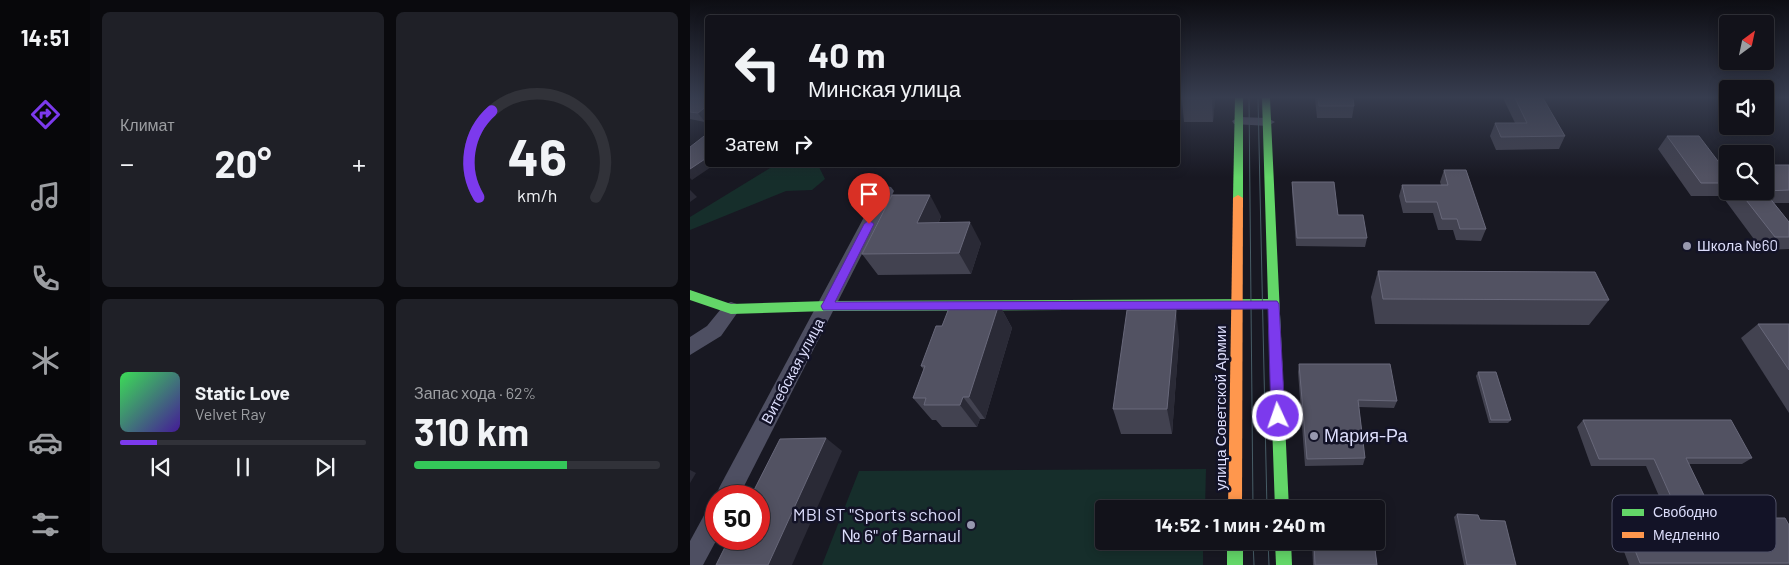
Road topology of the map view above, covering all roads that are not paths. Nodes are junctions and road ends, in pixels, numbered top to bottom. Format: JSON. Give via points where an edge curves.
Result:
{"nodes":[{"id":1,"x":1239,"y":124,"type":"edge"},
{"id":2,"x":1268,"y":124,"type":"edge"},
{"id":3,"x":886,"y":191,"type":"dead end"},
{"id":4,"x":690,"y":295,"type":"edge"},
{"id":5,"x":1236,"y":303,"type":"junction"},
{"id":6,"x":1273,"y":304,"type":"junction"},
{"id":7,"x":827,"y":306,"type":"junction"},
{"id":8,"x":730,"y":309,"type":"junction"},
{"id":9,"x":690,"y":347,"type":"edge"},
{"id":10,"x":733,"y":485,"type":"edge"},
{"id":11,"x":1236,"y":500,"type":"edge"},
{"id":12,"x":1282,"y":500,"type":"edge"},
{"id":13,"x":705,"y":537,"type":"edge"},
{"id":14,"x":1235,"y":550,"type":"edge"},
{"id":15,"x":1283,"y":550,"type":"edge"},
{"id":16,"x":690,"y":565,"type":"edge"},
{"id":17,"x":1235,"y":565,"type":"edge"},
{"id":18,"x":1284,"y":565,"type":"edge"}],
"edges":[{"from":1,"to":5,"type":"main road","name":"улица Советской Армии"},
{"from":2,"to":6,"type":"main road"},
{"from":3,"to":7,"type":"street","name":"Витебская улица"},
{"from":4,"to":8,"type":"main road"},
{"from":5,"to":6,"type":"main road"},
{"from":5,"to":7,"type":"main road"},
{"from":5,"to":11,"type":"main road","name":"улица Советской Армии"},
{"from":6,"to":12,"type":"main road"},
{"from":7,"to":8,"type":"main road"},
{"from":7,"to":10,"type":"street","name":"Витебская улица"},
{"from":8,"to":9,"type":"street","via":[[714,331]]},
{"from":13,"to":16,"type":"street"},
{"from":14,"to":17,"type":"main road"},
{"from":15,"to":18,"type":"main road"}]}
